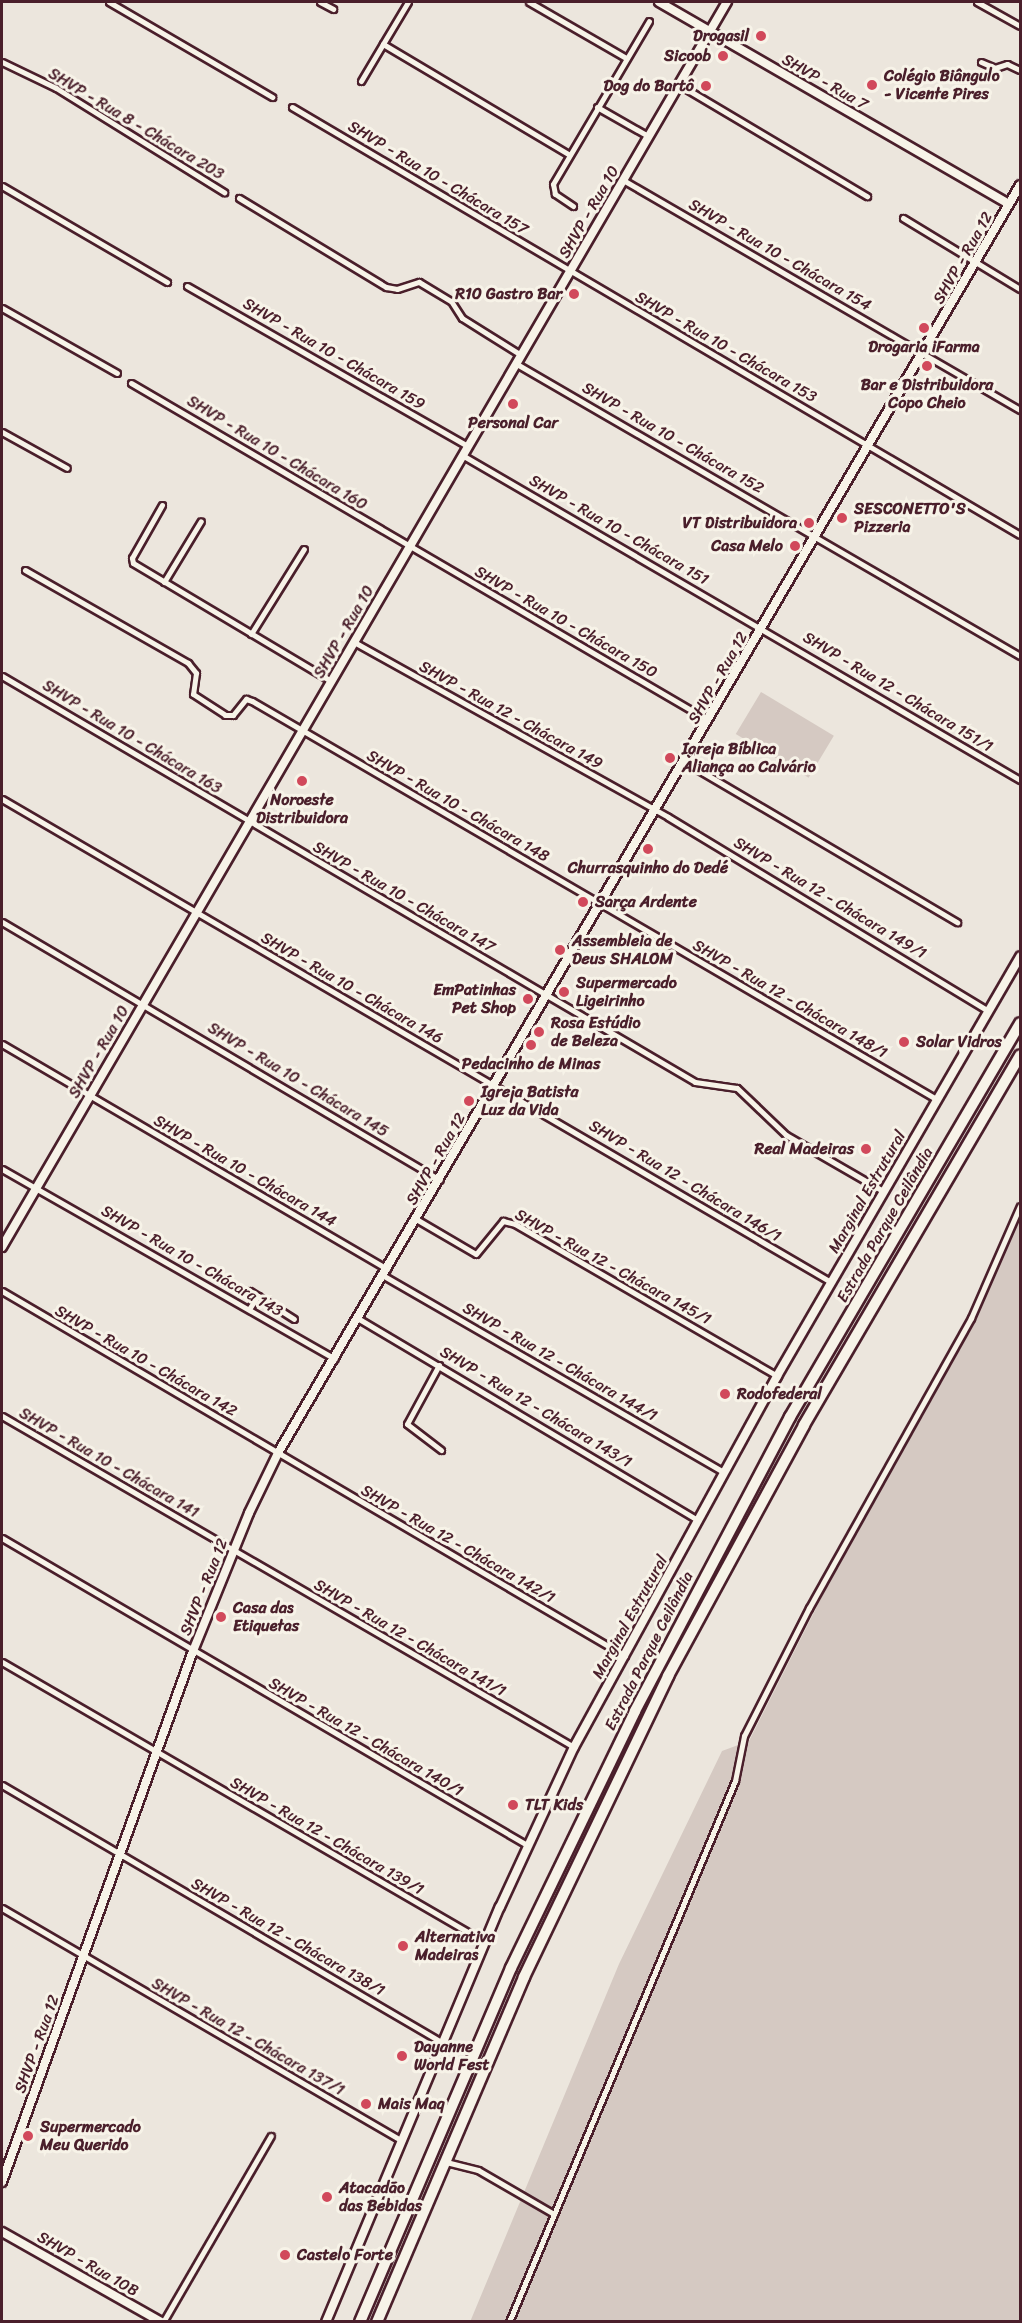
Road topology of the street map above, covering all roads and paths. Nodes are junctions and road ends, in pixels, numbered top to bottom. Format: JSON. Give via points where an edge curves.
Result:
{"nodes":[{"id":1,"x":109,"y":2,"type":"edge"},
{"id":2,"x":320,"y":2,"type":"edge"},
{"id":3,"x":408,"y":2,"type":"edge"},
{"id":4,"x":530,"y":2,"type":"edge"},
{"id":5,"x":659,"y":2,"type":"edge"},
{"id":6,"x":727,"y":2,"type":"edge"},
{"id":7,"x":977,"y":2,"type":"edge"},
{"id":8,"x":333,"y":9,"type":"dead end"},
{"id":9,"x":649,"y":21,"type":"dead end"},
{"id":10,"x":1020,"y":26,"type":"edge"},
{"id":11,"x":710,"y":32,"type":"junction"},
{"id":12,"x":383,"y":44,"type":"junction"},
{"id":13,"x":626,"y":58,"type":"junction"},
{"id":14,"x":2,"y":62,"type":"edge"},
{"id":15,"x":981,"y":62,"type":"dead end"},
{"id":16,"x":1020,"y":70,"type":"edge"},
{"id":17,"x":361,"y":81,"type":"dead end"},
{"id":18,"x":678,"y":84,"type":"junction"},
{"id":19,"x":272,"y":97,"type":"dead end"},
{"id":20,"x":292,"y":107,"type":"dead end"},
{"id":21,"x":597,"y":107,"type":"junction"},
{"id":22,"x":648,"y":136,"type":"junction"},
{"id":23,"x":570,"y":155,"type":"junction"},
{"id":24,"x":623,"y":180,"type":"junction"},
{"id":25,"x":1020,"y":185,"type":"edge"},
{"id":26,"x":2,"y":186,"type":"edge"},
{"id":27,"x":224,"y":192,"type":"dead end"},
{"id":28,"x":867,"y":196,"type":"dead end"},
{"id":29,"x":239,"y":198,"type":"dead end"},
{"id":30,"x":1009,"y":204,"type":"junction"},
{"id":31,"x":573,"y":206,"type":"dead end"},
{"id":32,"x":903,"y":218,"type":"dead end"},
{"id":33,"x":977,"y":262,"type":"junction"},
{"id":34,"x":570,"y":271,"type":"junction"},
{"id":35,"x":167,"y":282,"type":"dead end"},
{"id":36,"x":187,"y":286,"type":"dead end"},
{"id":37,"x":1020,"y":289,"type":"edge"},
{"id":38,"x":2,"y":308,"type":"edge"},
{"id":39,"x":924,"y":353,"type":"junction"},
{"id":40,"x":521,"y":355,"type":"junction"},
{"id":41,"x":515,"y":363,"type":"junction"},
{"id":42,"x":117,"y":373,"type":"dead end"},
{"id":43,"x":131,"y":383,"type":"dead end"},
{"id":44,"x":1020,"y":410,"type":"edge"},
{"id":45,"x":2,"y":432,"type":"edge"},
{"id":46,"x":467,"y":446,"type":"junction"},
{"id":47,"x":869,"y":446,"type":"junction"},
{"id":48,"x":462,"y":455,"type":"junction"},
{"id":49,"x":67,"y":468,"type":"dead end"},
{"id":50,"x":162,"y":505,"type":"dead end"},
{"id":51,"x":201,"y":521,"type":"dead end"},
{"id":52,"x":1020,"y":535,"type":"edge"},
{"id":53,"x":817,"y":537,"type":"junction"},
{"id":54,"x":410,"y":546,"type":"junction"},
{"id":55,"x":304,"y":549,"type":"dead end"},
{"id":56,"x":25,"y":570,"type":"dead end"},
{"id":57,"x":164,"y":582,"type":"junction"},
{"id":58,"x":762,"y":628,"type":"junction"},
{"id":59,"x":251,"y":634,"type":"junction"},
{"id":60,"x":354,"y":642,"type":"junction"},
{"id":61,"x":1020,"y":656,"type":"edge"},
{"id":62,"x":2,"y":676,"type":"edge"},
{"id":63,"x":331,"y":681,"type":"junction"},
{"id":64,"x":709,"y":721,"type":"junction"},
{"id":65,"x":302,"y":730,"type":"junction"},
{"id":66,"x":685,"y":762,"type":"junction"},
{"id":67,"x":1020,"y":780,"type":"edge"},
{"id":68,"x":2,"y":799,"type":"edge"},
{"id":69,"x":656,"y":811,"type":"junction"},
{"id":70,"x":249,"y":821,"type":"junction"},
{"id":71,"x":600,"y":904,"type":"junction"},
{"id":72,"x":196,"y":913,"type":"junction"},
{"id":73,"x":2,"y":922,"type":"edge"},
{"id":74,"x":957,"y":922,"type":"dead end"},
{"id":75,"x":1020,"y":956,"type":"edge"},
{"id":76,"x":546,"y":995,"type":"junction"},
{"id":77,"x":142,"y":1004,"type":"junction"},
{"id":78,"x":988,"y":1011,"type":"junction"},
{"id":79,"x":1020,"y":1023,"type":"edge"},
{"id":80,"x":2,"y":1044,"type":"edge"},
{"id":81,"x":1020,"y":1056,"type":"edge"},
{"id":82,"x":495,"y":1085,"type":"junction"},
{"id":83,"x":89,"y":1096,"type":"junction"},
{"id":84,"x":936,"y":1099,"type":"junction"},
{"id":85,"x":2,"y":1169,"type":"edge"},
{"id":86,"x":440,"y":1180,"type":"junction"},
{"id":87,"x":36,"y":1187,"type":"junction"},
{"id":88,"x":883,"y":1191,"type":"junction"},
{"id":89,"x":1020,"y":1206,"type":"edge"},
{"id":90,"x":416,"y":1220,"type":"junction"},
{"id":91,"x":2,"y":1247,"type":"edge"},
{"id":92,"x":386,"y":1272,"type":"junction"},
{"id":93,"x":831,"y":1282,"type":"junction"},
{"id":94,"x":2,"y":1291,"type":"edge"},
{"id":95,"x":250,"y":1291,"type":"dead end"},
{"id":96,"x":258,"y":1296,"type":"junction"},
{"id":97,"x":249,"y":1309,"type":"junction"},
{"id":98,"x":294,"y":1319,"type":"dead end"},
{"id":99,"x":359,"y":1319,"type":"junction"},
{"id":100,"x":335,"y":1359,"type":"junction"},
{"id":101,"x":439,"y":1365,"type":"junction"},
{"id":102,"x":777,"y":1376,"type":"junction"},
{"id":103,"x":2,"y":1416,"type":"edge"},
{"id":104,"x":441,"y":1450,"type":"dead end"},
{"id":105,"x":278,"y":1453,"type":"junction"},
{"id":106,"x":723,"y":1472,"type":"junction"},
{"id":107,"x":698,"y":1520,"type":"junction"},
{"id":108,"x":2,"y":1538,"type":"edge"},
{"id":109,"x":234,"y":1551,"type":"junction"},
{"id":110,"x":193,"y":1651,"type":"junction"},
{"id":111,"x":625,"y":1656,"type":"junction"},
{"id":112,"x":2,"y":1662,"type":"edge"},
{"id":113,"x":574,"y":1747,"type":"junction"},
{"id":114,"x":156,"y":1751,"type":"junction"},
{"id":115,"x":2,"y":1785,"type":"edge"},
{"id":116,"x":527,"y":1845,"type":"junction"},
{"id":117,"x":120,"y":1852,"type":"junction"},
{"id":118,"x":2,"y":1908,"type":"edge"},
{"id":119,"x":485,"y":1942,"type":"junction"},
{"id":120,"x":83,"y":1957,"type":"junction"},
{"id":121,"x":443,"y":2043,"type":"junction"},
{"id":122,"x":271,"y":2136,"type":"dead end"},
{"id":123,"x":400,"y":2140,"type":"junction"},
{"id":124,"x":5,"y":2160,"type":"edge"},
{"id":125,"x":445,"y":2162,"type":"junction"},
{"id":126,"x":2,"y":2182,"type":"edge"},
{"id":127,"x":554,"y":2214,"type":"junction"},
{"id":128,"x":2,"y":2232,"type":"edge"},
{"id":129,"x":370,"y":2296,"type":"junction"},
{"id":130,"x":162,"y":2322,"type":"edge"},
{"id":131,"x":326,"y":2322,"type":"edge"},
{"id":132,"x":354,"y":2322,"type":"edge"},
{"id":133,"x":360,"y":2322,"type":"edge"},
{"id":134,"x":377,"y":2322,"type":"edge"},
{"id":135,"x":509,"y":2322,"type":"edge"}],
"edges":[{"from":1,"to":19,"type":"street"},
{"from":2,"to":8,"type":"street"},
{"from":3,"to":12,"type":"street"},
{"from":4,"to":13,"type":"street"},
{"from":5,"to":11,"type":"street","name":"SHVP - Rua 7"},
{"from":6,"to":11,"type":"street","name":"SHVP - Rua 10"},
{"from":7,"to":10,"type":"street"},
{"from":9,"to":13,"type":"street"},
{"from":11,"to":18,"type":"street","name":"SHVP - Rua 10"},
{"from":11,"to":30,"type":"street","name":"SHVP - Rua 7"},
{"from":12,"to":17,"type":"street"},
{"from":12,"to":23,"type":"street"},
{"from":13,"to":21,"type":"street"},
{"from":14,"to":27,"type":"street","name":"SHVP - Rua 8 - Chácara 203","via":[[56,88]]},
{"from":15,"to":16,"type":"street","via":[[994,68],[1007,64]]},
{"from":18,"to":22,"type":"street","name":"SHVP - Rua 10"},
{"from":18,"to":28,"type":"street"},
{"from":20,"to":34,"type":"street","name":"SHVP - Rua 10 - Chácara 157"},
{"from":21,"to":22,"type":"street"},
{"from":21,"to":23,"type":"street"},
{"from":22,"to":24,"type":"street","name":"SHVP - Rua 10"},
{"from":23,"to":31,"type":"street","via":[[552,189]]},
{"from":24,"to":34,"type":"street","name":"SHVP - Rua 10"},
{"from":24,"to":39,"type":"street","name":"SHVP - Rua 10 - Chácara 154"},
{"from":25,"to":30,"type":"street","name":"SHVP - Rua 12"},
{"from":26,"to":35,"type":"street"},
{"from":29,"to":40,"type":"street","via":[[387,287],[397,289],[419,282],[451,302],[462,318]]},
{"from":30,"to":33,"type":"street","name":"SHVP - Rua 12"},
{"from":32,"to":33,"type":"street"},
{"from":33,"to":37,"type":"street"},
{"from":33,"to":39,"type":"street","name":"SHVP - Rua 12"},
{"from":34,"to":40,"type":"street","name":"SHVP - Rua 10"},
{"from":34,"to":47,"type":"street","name":"SHVP - Rua 10 - Chácara 153"},
{"from":36,"to":46,"type":"street","name":"SHVP - Rua 10 - Chácara 159"},
{"from":38,"to":42,"type":"street"},
{"from":39,"to":44,"type":"street","name":"SHVP - Rua 10 - Chácara 154"},
{"from":39,"to":47,"type":"street","name":"SHVP - Rua 12"},
{"from":40,"to":41,"type":"street","name":"SHVP - Rua 10"},
{"from":41,"to":46,"type":"street","name":"SHVP - Rua 10"},
{"from":41,"to":53,"type":"street","name":"SHVP - Rua 10 - Chácara 152"},
{"from":43,"to":54,"type":"street","name":"SHVP - Rua 10 - Chácara 160"},
{"from":45,"to":49,"type":"street"},
{"from":46,"to":48,"type":"street","name":"SHVP - Rua 10"},
{"from":47,"to":52,"type":"street","name":"SHVP - Rua 10 - Chácara 153"},
{"from":47,"to":53,"type":"street","name":"SHVP - Rua 12"},
{"from":48,"to":54,"type":"street","name":"SHVP - Rua 10"},
{"from":48,"to":58,"type":"street","name":"SHVP - Rua 10 - Chácara 151"},
{"from":50,"to":57,"type":"street","via":[[132,559],[135,565]]},
{"from":51,"to":57,"type":"street"},
{"from":53,"to":58,"type":"street","name":"SHVP - Rua 12"},
{"from":53,"to":61,"type":"street","name":"SHVP - Rua 10 - Chácara 152"},
{"from":54,"to":60,"type":"street","name":"SHVP - Rua 10"},
{"from":54,"to":64,"type":"street","name":"SHVP - Rua 10 - Chácara 150"},
{"from":55,"to":59,"type":"street"},
{"from":56,"to":65,"type":"street","name":"SHVP - Rua 10 - Chácara 148","via":[[188,663],[196,672],[193,694],[225,715],[248,700]]},
{"from":57,"to":59,"type":"street"},
{"from":58,"to":64,"type":"street","name":"SHVP - Rua 12"},
{"from":58,"to":67,"type":"street","name":"SHVP - Rua 12 - Chácara 151/1"},
{"from":59,"to":63,"type":"street"},
{"from":60,"to":63,"type":"street","name":"SHVP - Rua 10"},
{"from":60,"to":69,"type":"street","name":"SHVP - Rua 12 - Chácara 149"},
{"from":62,"to":70,"type":"street","name":"SHVP - Rua 10 - Chácara 163"},
{"from":63,"to":65,"type":"street","name":"SHVP - Rua 10"},
{"from":64,"to":66,"type":"street","name":"SHVP - Rua 12"},
{"from":65,"to":70,"type":"street","name":"SHVP - Rua 10"},
{"from":65,"to":71,"type":"street","name":"SHVP - Rua 10 - Chácara 148"},
{"from":66,"to":69,"type":"street","name":"SHVP - Rua 12"},
{"from":66,"to":74,"type":"street"},
{"from":68,"to":72,"type":"street","name":"SHVP - Rua 10 - Chácara 146"},
{"from":69,"to":71,"type":"street","name":"SHVP - Rua 12"},
{"from":69,"to":78,"type":"street","name":"SHVP - Rua 12 - Chácara 149/1"},
{"from":70,"to":72,"type":"street","name":"SHVP - Rua 10"},
{"from":70,"to":76,"type":"street","name":"SHVP - Rua 10 - Chácara 147"},
{"from":71,"to":76,"type":"street","name":"SHVP - Rua 12"},
{"from":71,"to":84,"type":"street","name":"SHVP - Rua 12 - Chácara 148/1"},
{"from":72,"to":77,"type":"street","name":"SHVP - Rua 10"},
{"from":72,"to":82,"type":"street","name":"SHVP - Rua 10 - Chácara 146"},
{"from":73,"to":77,"type":"street","name":"SHVP - Rua 10 - Chácara 145"},
{"from":75,"to":78,"type":"street","name":"Marginal Estrutural"},
{"from":76,"to":82,"type":"street","name":"SHVP - Rua 12"},
{"from":76,"to":88,"type":"street","name":"SHVP - Rua 10 - Chácara 147","via":[[695,1082],[737,1088],[786,1135]]},
{"from":77,"to":83,"type":"street","name":"SHVP - Rua 10"},
{"from":77,"to":86,"type":"street","name":"SHVP - Rua 10 - Chácara 145"},
{"from":78,"to":84,"type":"street","name":"Marginal Estrutural"},
{"from":79,"to":129,"type":"highway","name":"Estrada Parque Ceilândia","via":[[790,1417],[635,1711],[511,1968]]},
{"from":80,"to":83,"type":"street","name":"SHVP - Rua 10 - Chácara 144"},
{"from":81,"to":125,"type":"highway","name":"Estrada Parque Ceilândia","via":[[804,1425],[668,1676],[524,1977]]},
{"from":82,"to":86,"type":"street","name":"SHVP - Rua 12"},
{"from":82,"to":93,"type":"street","name":"SHVP - Rua 12 - Chácara 146/1"},
{"from":83,"to":87,"type":"street","name":"SHVP - Rua 10"},
{"from":83,"to":92,"type":"street","name":"SHVP - Rua 10 - Chácara 144"},
{"from":84,"to":88,"type":"street","name":"Marginal Estrutural"},
{"from":85,"to":87,"type":"street","name":"SHVP - Rua 10 - Chácara 143"},
{"from":86,"to":90,"type":"street","name":"SHVP - Rua 12"},
{"from":87,"to":91,"type":"street","name":"SHVP - Rua 10"},
{"from":87,"to":97,"type":"street","name":"SHVP - Rua 10 - Chácara 143"},
{"from":88,"to":93,"type":"street","name":"Marginal Estrutural"},
{"from":89,"to":127,"type":"street","via":[[971,1318],[809,1608],[744,1736],[735,1781]]},
{"from":90,"to":92,"type":"street","name":"SHVP - Rua 12"},
{"from":90,"to":102,"type":"street","name":"SHVP - Rua 12 - Chácara 145/1","via":[[476,1254],[503,1221],[515,1224]]},
{"from":92,"to":99,"type":"street","name":"SHVP - Rua 12"},
{"from":92,"to":106,"type":"street","name":"SHVP - Rua 12 - Chácara 144/1"},
{"from":93,"to":102,"type":"street","name":"Marginal Estrutural"},
{"from":94,"to":105,"type":"street","name":"SHVP - Rua 10 - Chácara 142"},
{"from":95,"to":96,"type":"street"},
{"from":96,"to":97,"type":"street"},
{"from":96,"to":98,"type":"street"},
{"from":97,"to":100,"type":"street","name":"SHVP - Rua 10 - Chácara 143"},
{"from":99,"to":100,"type":"street","name":"SHVP - Rua 12"},
{"from":99,"to":101,"type":"street","name":"SHVP - Rua 12 - Chácara 143/1"},
{"from":100,"to":105,"type":"street","name":"SHVP - Rua 12"},
{"from":101,"to":104,"type":"street","via":[[407,1424]]},
{"from":101,"to":107,"type":"street","name":"SHVP - Rua 12 - Chácara 143/1"},
{"from":102,"to":106,"type":"street","name":"Marginal Estrutural"},
{"from":103,"to":109,"type":"street","name":"SHVP - Rua 10 - Chácara 141"},
{"from":105,"to":109,"type":"street","name":"SHVP - Rua 12"},
{"from":105,"to":111,"type":"street","name":"SHVP - Rua 12 - Chácara 142/1"},
{"from":106,"to":107,"type":"street","name":"Marginal Estrutural"},
{"from":107,"to":111,"type":"street","name":"Marginal Estrutural"},
{"from":108,"to":110,"type":"street","name":"SHVP - Rua 12 - Chácara 140/1"},
{"from":109,"to":110,"type":"street","name":"SHVP - Rua 12"},
{"from":109,"to":113,"type":"street","name":"SHVP - Rua 12 - Chácara 141/1"},
{"from":110,"to":114,"type":"street","name":"SHVP - Rua 12"},
{"from":110,"to":116,"type":"street","name":"SHVP - Rua 12 - Chácara 140/1"},
{"from":111,"to":113,"type":"street","name":"Marginal Estrutural"},
{"from":112,"to":114,"type":"street","name":"SHVP - Rua 12 - Chácara 139/1"},
{"from":113,"to":116,"type":"street","name":"Marginal Estrutural"},
{"from":114,"to":117,"type":"street","name":"SHVP - Rua 12"},
{"from":114,"to":119,"type":"street","name":"SHVP - Rua 12 - Chácara 139/1"},
{"from":115,"to":117,"type":"street","name":"SHVP - Rua 12 - Chácara 138/1"},
{"from":116,"to":119,"type":"street","name":"Marginal Estrutural"},
{"from":117,"to":120,"type":"street","name":"SHVP - Rua 12"},
{"from":117,"to":121,"type":"street","name":"SHVP - Rua 12 - Chácara 138/1"},
{"from":118,"to":120,"type":"street","name":"SHVP - Rua 12 - Chácara 137/1"},
{"from":119,"to":121,"type":"street","name":"Marginal Estrutural"},
{"from":120,"to":123,"type":"street","name":"SHVP - Rua 12 - Chácara 137/1"},
{"from":120,"to":124,"type":"street","name":"SHVP - Rua 12"},
{"from":121,"to":123,"type":"street","name":"Marginal Estrutural"},
{"from":122,"to":130,"type":"street"},
{"from":123,"to":131,"type":"street","name":"Marginal Estrutural"},
{"from":124,"to":126,"type":"street","name":"SHVP - Rua 12"},
{"from":125,"to":127,"type":"street","via":[[478,2170]]},
{"from":125,"to":134,"type":"highway","name":"Estrada Parque Ceilândia"},
{"from":127,"to":135,"type":"street"},
{"from":128,"to":130,"type":"street","name":"SHVP - Rua 10B"},
{"from":129,"to":132,"type":"highway"},
{"from":129,"to":133,"type":"highway","name":"Estrada Parque Ceilândia"}]}
